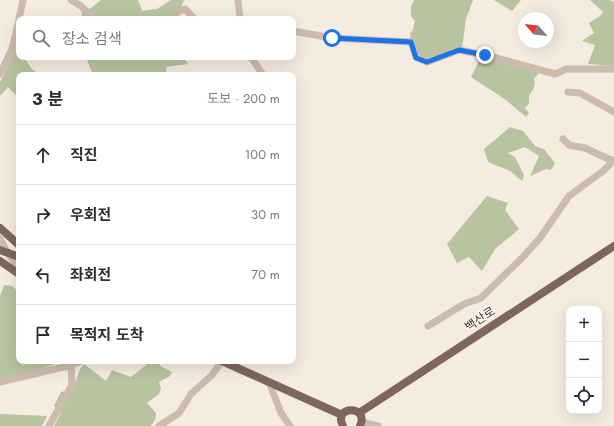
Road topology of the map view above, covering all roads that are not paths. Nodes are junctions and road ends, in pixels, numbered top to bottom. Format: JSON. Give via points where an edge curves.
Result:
{"nodes":[{"id":1,"x":23,"y":0,"type":"edge"},
{"id":2,"x":71,"y":0,"type":"edge"},
{"id":3,"x":238,"y":0,"type":"edge"},
{"id":4,"x":20,"y":16,"type":"edge"},
{"id":5,"x":91,"y":16,"type":"edge"},
{"id":6,"x":176,"y":16,"type":"edge"},
{"id":7,"x":192,"y":16,"type":"edge"},
{"id":8,"x":240,"y":16,"type":"edge"},
{"id":9,"x":16,"y":32,"type":"edge"},
{"id":10,"x":296,"y":32,"type":"edge"},
{"id":11,"x":254,"y":60,"type":"edge"},
{"id":12,"x":614,"y":69,"type":"edge"},
{"id":13,"x":261,"y":72,"type":"edge"},
{"id":14,"x":0,"y":74,"type":"edge"},
{"id":15,"x":568,"y":92,"type":"dead end"},
{"id":16,"x":614,"y":112,"type":"edge"},
{"id":17,"x":563,"y":139,"type":"dead end"},
{"id":18,"x":614,"y":161,"type":"edge"},
{"id":19,"x":0,"y":228,"type":"edge"},
{"id":20,"x":0,"y":239,"type":"edge"},
{"id":21,"x":614,"y":241,"type":"edge"},
{"id":22,"x":16,"y":242,"type":"edge"},
{"id":23,"x":614,"y":246,"type":"edge"},
{"id":24,"x":4,"y":251,"type":"edge"},
{"id":25,"x":603,"y":254,"type":"junction"},
{"id":26,"x":16,"y":256,"type":"edge"},
{"id":27,"x":0,"y":261,"type":"edge"},
{"id":28,"x":16,"y":265,"type":"edge"},
{"id":29,"x":16,"y":272,"type":"edge"},
{"id":30,"x":428,"y":326,"type":"dead end"},
{"id":31,"x":68,"y":364,"type":"edge"},
{"id":32,"x":72,"y":364,"type":"edge"},
{"id":33,"x":220,"y":364,"type":"edge"},
{"id":34,"x":229,"y":364,"type":"edge"},
{"id":35,"x":0,"y":382,"type":"edge"},
{"id":36,"x":269,"y":382,"type":"junction"},
{"id":37,"x":359,"y":413,"type":"junction"},
{"id":38,"x":342,"y":415,"type":"junction"},
{"id":39,"x":360,"y":424,"type":"edge"},
{"id":40,"x":49,"y":426,"type":"edge"},
{"id":41,"x":159,"y":426,"type":"edge"},
{"id":42,"x":290,"y":426,"type":"edge"},
{"id":43,"x":341,"y":426,"type":"edge"},
{"id":44,"x":378,"y":426,"type":"edge"}],
"edges":[{"from":1,"to":4,"type":"street"},
{"from":2,"to":5,"type":"street","via":[[82,6]]},
{"from":3,"to":8,"type":"street"},
{"from":6,"to":7,"type":"street","via":[[184,9]]},
{"from":9,"to":14,"type":"street","via":[[12,49]]},
{"from":10,"to":12,"type":"street","via":[[332,38],[411,42],[416,58],[427,62],[459,50],[555,74],[566,69]]},
{"from":11,"to":13,"type":"street"},
{"from":15,"to":16,"type":"street","via":[[580,93]]},
{"from":17,"to":18,"type":"street","via":[[569,145],[585,148]]},
{"from":18,"to":30,"type":"street","via":[[569,196],[540,238],[481,298],[464,304]]},
{"from":19,"to":22,"type":"main road"},
{"from":20,"to":24,"type":"street"},
{"from":21,"to":25,"type":"main road"},
{"from":23,"to":25,"type":"main road","name":"백산로"},
{"from":24,"to":26,"type":"main road"},
{"from":24,"to":28,"type":"street"},
{"from":25,"to":37,"type":"main road","name":"백산로"},
{"from":27,"to":29,"type":"main road"},
{"from":31,"to":35,"type":"street"},
{"from":32,"to":40,"type":"street","via":[[72,385]]},
{"from":33,"to":41,"type":"street","via":[[191,394],[178,413]]},
{"from":34,"to":36,"type":"main road"},
{"from":36,"to":38,"type":"main road"},
{"from":36,"to":42,"type":"street","via":[[280,413]]},
{"from":37,"to":38,"type":"main road","via":[[350,410]]},
{"from":37,"to":39,"type":"main road"},
{"from":38,"to":43,"type":"main road"},
{"from":39,"to":44,"type":"street"}]}
